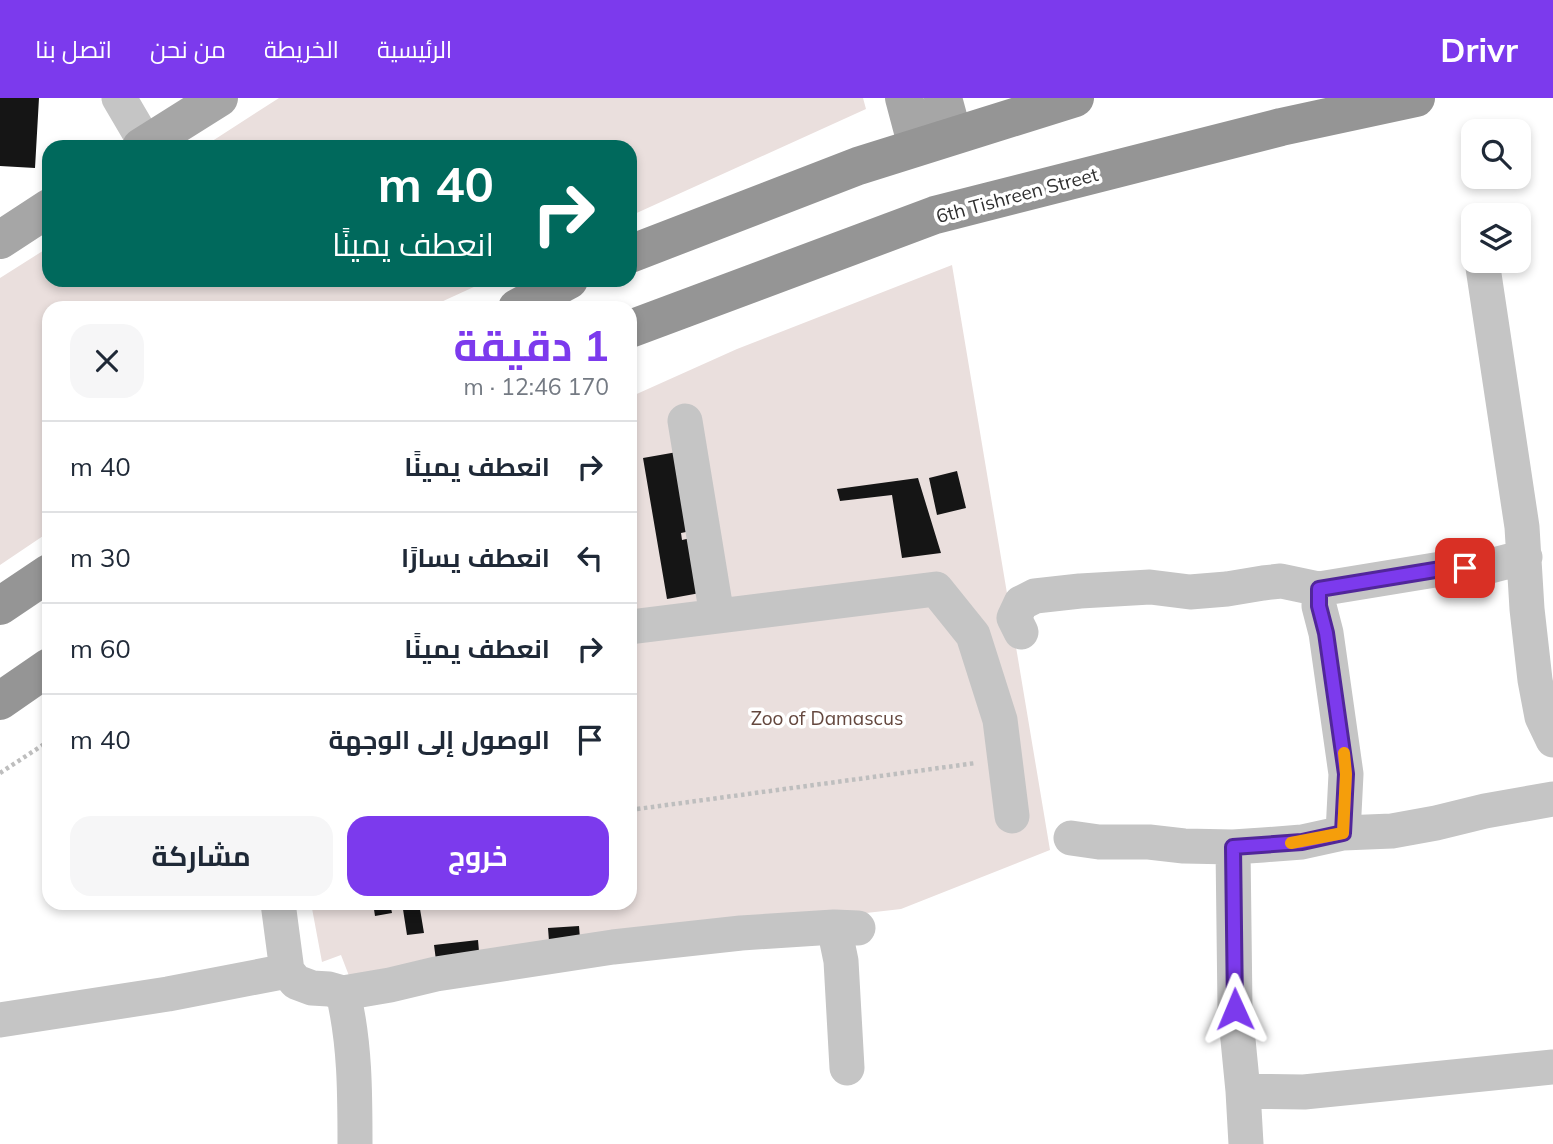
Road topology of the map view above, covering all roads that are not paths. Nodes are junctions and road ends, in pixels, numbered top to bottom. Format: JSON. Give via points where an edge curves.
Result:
{"nodes":[{"id":1,"x":119,"y":98,"type":"edge"},
{"id":2,"x":219,"y":98,"type":"edge"},
{"id":3,"x":904,"y":98,"type":"edge"},
{"id":4,"x":943,"y":98,"type":"edge"},
{"id":5,"x":1075,"y":98,"type":"edge"},
{"id":6,"x":1416,"y":98,"type":"edge"},
{"id":7,"x":953,"y":135,"type":"junction"},
{"id":8,"x":141,"y":140,"type":"edge"},
{"id":9,"x":152,"y":140,"type":"edge"},
{"id":10,"x":917,"y":147,"type":"junction"},
{"id":11,"x":42,"y":213,"type":"edge"},
{"id":12,"x":0,"y":240,"type":"edge"},
{"id":13,"x":637,"y":251,"type":"edge"},
{"id":14,"x":1484,"y":273,"type":"edge"},
{"id":15,"x":556,"y":287,"type":"edge"},
{"id":16,"x":530,"y":301,"type":"edge"},
{"id":17,"x":637,"y":326,"type":"edge"},
{"id":18,"x":685,"y":421,"type":"dead end"},
{"id":19,"x":1525,"y":557,"type":"junction"},
{"id":20,"x":42,"y":578,"type":"edge"},
{"id":21,"x":1319,"y":589,"type":"junction"},
{"id":22,"x":0,"y":606,"type":"edge"},
{"id":23,"x":718,"y":616,"type":"junction"},
{"id":24,"x":637,"y":626,"type":"edge"},
{"id":25,"x":1021,"y":632,"type":"dead end"},
{"id":26,"x":42,"y":672,"type":"edge"},
{"id":27,"x":0,"y":701,"type":"edge"},
{"id":28,"x":1553,"y":740,"type":"edge"},
{"id":29,"x":1553,"y":799,"type":"edge"},
{"id":30,"x":1012,"y":816,"type":"dead end"},
{"id":31,"x":1343,"y":833,"type":"junction"},
{"id":32,"x":1071,"y":838,"type":"dead end"},
{"id":33,"x":1233,"y":847,"type":"junction"},
{"id":34,"x":279,"y":910,"type":"edge"},
{"id":35,"x":287,"y":971,"type":"junction"},
{"id":36,"x":342,"y":993,"type":"junction"},
{"id":37,"x":0,"y":1020,"type":"edge"},
{"id":38,"x":1553,"y":1067,"type":"edge"},
{"id":39,"x":847,"y":1068,"type":"dead end"},
{"id":40,"x":1242,"y":1091,"type":"junction"},
{"id":41,"x":355,"y":1144,"type":"edge"},
{"id":42,"x":1245,"y":1144,"type":"edge"}],
"edges":[{"from":1,"to":8,"type":"street"},
{"from":2,"to":9,"type":"main road"},
{"from":3,"to":10,"type":"main road"},
{"from":4,"to":7,"type":"main road"},
{"from":5,"to":7,"type":"highway"},
{"from":6,"to":17,"type":"highway","name":"6th Tishreen Street","via":[[1281,127],[935,215]]},
{"from":7,"to":10,"type":"highway"},
{"from":10,"to":13,"type":"highway"},
{"from":11,"to":12,"type":"main road"},
{"from":14,"to":19,"type":"street"},
{"from":15,"to":16,"type":"highway"},
{"from":18,"to":23,"type":"street"},
{"from":19,"to":21,"type":"street","via":[[1490,566],[1441,569]]},
{"from":19,"to":28,"type":"street","via":[[1535,680],[1542,717]]},
{"from":20,"to":22,"type":"highway"},
{"from":21,"to":25,"type":"street","via":[[1281,581],[1191,592],[1150,586],[1035,596],[1021,603],[1014,618]]},
{"from":21,"to":31,"type":"street","via":[[1346,774]]},
{"from":23,"to":24,"type":"street"},
{"from":23,"to":30,"type":"street","via":[[936,590],[973,635],[1000,720]]},
{"from":26,"to":27,"type":"highway"},
{"from":29,"to":31,"type":"street","via":[[1436,824]]},
{"from":31,"to":33,"type":"street","via":[[1302,842]]},
{"from":32,"to":33,"type":"street"},
{"from":33,"to":40,"type":"street","via":[[1235,1009]]},
{"from":34,"to":35,"type":"street"},
{"from":35,"to":36,"type":"street","via":[[296,982]]},
{"from":35,"to":37,"type":"street"},
{"from":36,"to":39,"type":"street","via":[[613,947],[846,927],[841,961]]},
{"from":36,"to":41,"type":"street","via":[[350,1022]]},
{"from":38,"to":40,"type":"street","via":[[1304,1092]]},
{"from":40,"to":42,"type":"street"}]}
